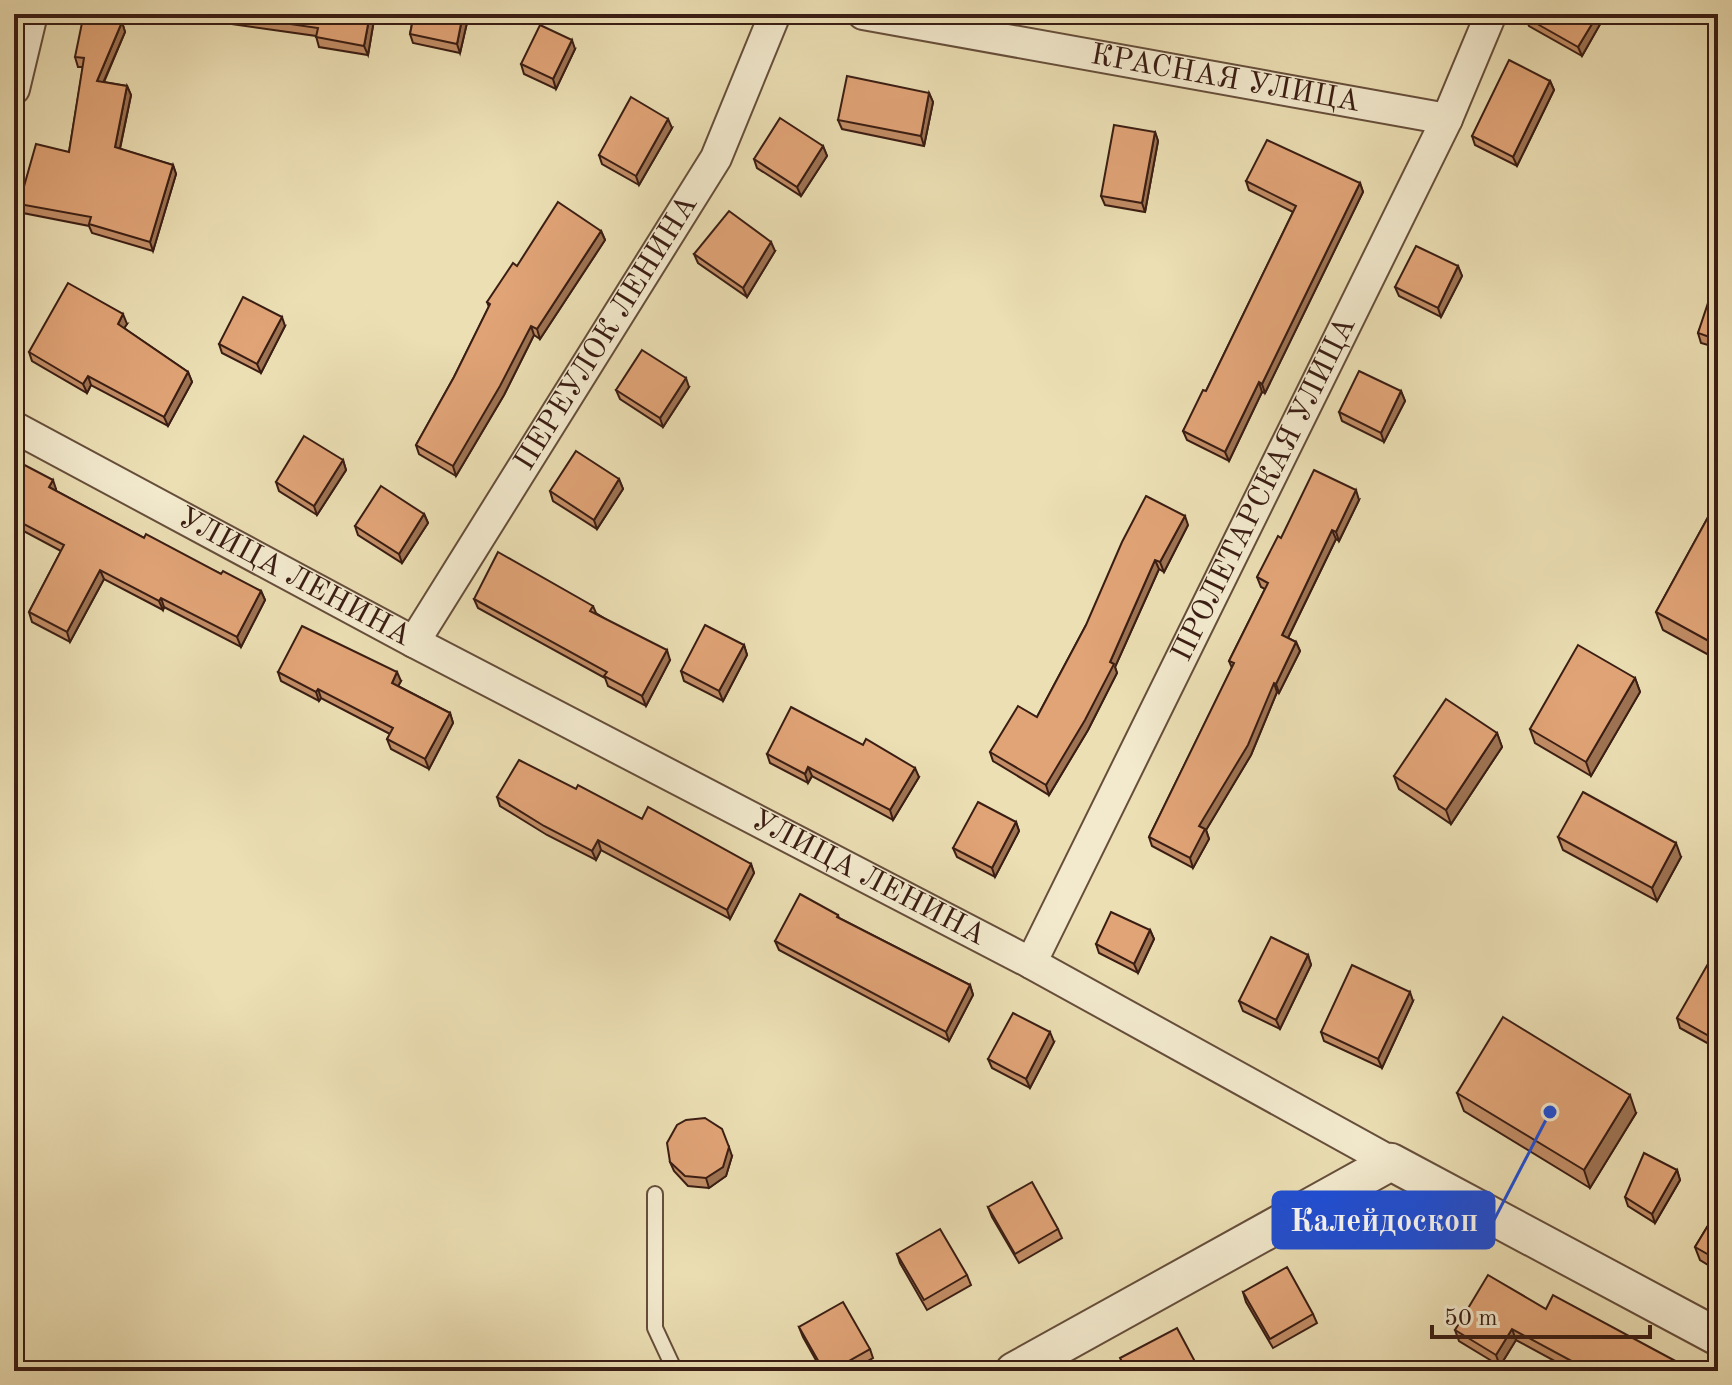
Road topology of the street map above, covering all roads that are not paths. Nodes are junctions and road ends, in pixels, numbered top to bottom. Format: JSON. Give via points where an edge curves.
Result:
{"nodes":[{"id":1,"x":32,"y":14,"type":"edge"},
{"id":2,"x":775,"y":14,"type":"edge"},
{"id":3,"x":863,"y":14,"type":"edge"},
{"id":4,"x":1491,"y":14,"type":"edge"},
{"id":5,"x":14,"y":89,"type":"edge"},
{"id":6,"x":1447,"y":119,"type":"junction"},
{"id":7,"x":14,"y":427,"type":"edge"},
{"id":8,"x":414,"y":642,"type":"junction"},
{"id":9,"x":1031,"y":963,"type":"junction"},
{"id":10,"x":1391,"y":1162,"type":"junction"},
{"id":11,"x":655,"y":1194,"type":"dead end"},
{"id":12,"x":1718,"y":1337,"type":"edge"},
{"id":13,"x":675,"y":1371,"type":"edge"},
{"id":14,"x":1014,"y":1371,"type":"edge"}],
"edges":[{"from":1,"to":5,"type":"street"},
{"from":2,"to":8,"type":"street","name":"ПЕРЕУЛОК ЛЕНИНА","via":[[716,158]]},
{"from":3,"to":6,"type":"street","name":"КРАСНАЯ УЛИЦА"},
{"from":4,"to":6,"type":"street","name":"ПРОЛЕТАРСКАЯ УЛИЦА"},
{"from":6,"to":9,"type":"street","name":"ПРОЛЕТАРСКАЯ УЛИЦА"},
{"from":7,"to":8,"type":"street","name":"УЛИЦА ЛЕНИНА"},
{"from":8,"to":9,"type":"street","name":"УЛИЦА ЛЕНИНА"},
{"from":9,"to":10,"type":"street","name":"УЛИЦА ЛЕНИНА"},
{"from":10,"to":12,"type":"street","name":"УЛИЦА ЛЕНИНА"},
{"from":10,"to":14,"type":"street"},
{"from":11,"to":13,"type":"lane","via":[[655,1328]]}]}
